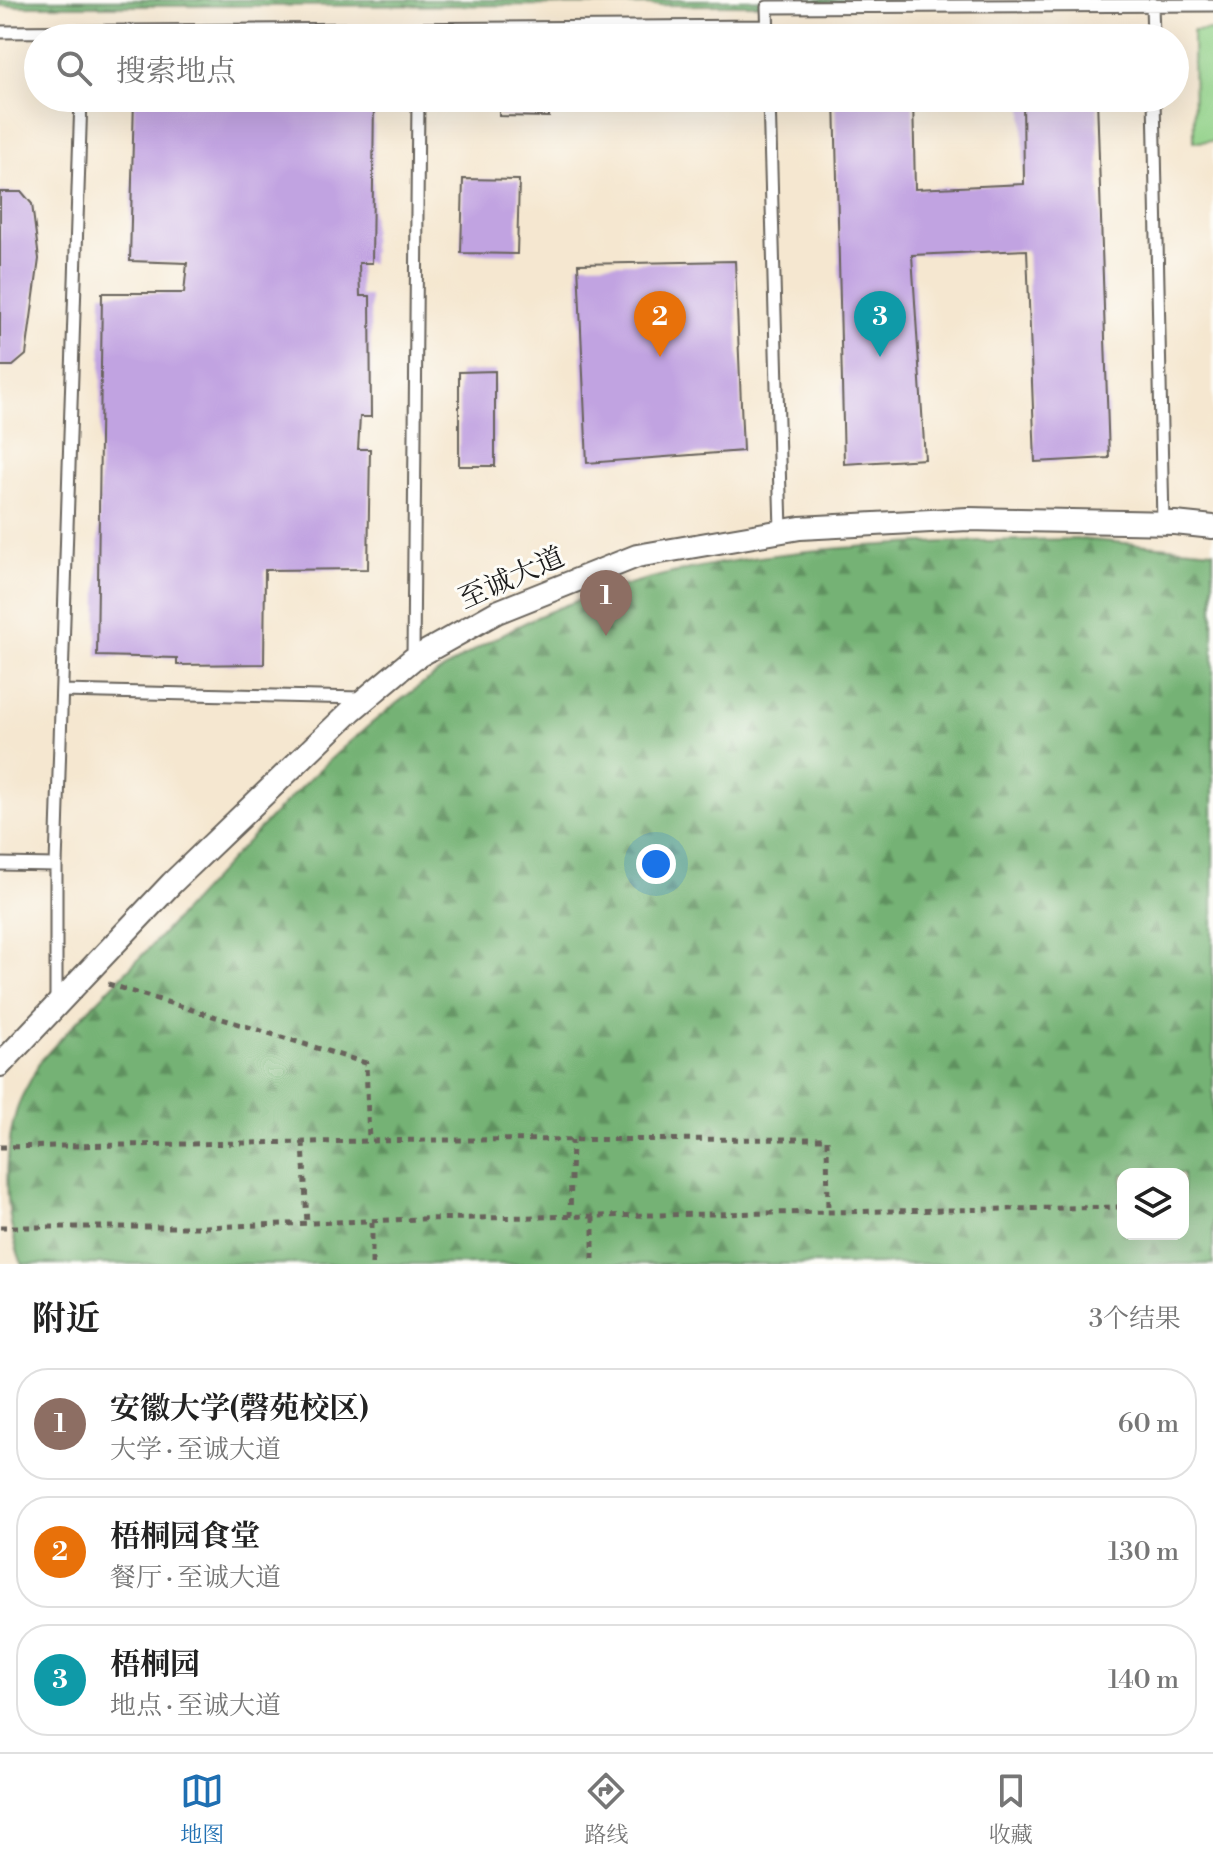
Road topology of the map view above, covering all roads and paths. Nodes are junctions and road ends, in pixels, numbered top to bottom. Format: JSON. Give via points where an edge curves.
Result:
{"nodes":[{"id":1,"x":1152,"y":4,"type":"junction"},
{"id":2,"x":1213,"y":5,"type":"edge"},
{"id":3,"x":767,"y":24,"type":"edge"},
{"id":4,"x":1153,"y":24,"type":"edge"},
{"id":5,"x":0,"y":32,"type":"edge"},
{"id":6,"x":24,"y":33,"type":"edge"},
{"id":7,"x":81,"y":112,"type":"edge"},
{"id":8,"x":418,"y":112,"type":"edge"},
{"id":9,"x":769,"y":112,"type":"edge"},
{"id":10,"x":1154,"y":112,"type":"edge"},
{"id":11,"x":1163,"y":523,"type":"junction"},
{"id":12,"x":1213,"y":527,"type":"edge"},
{"id":13,"x":781,"y":531,"type":"junction"},
{"id":14,"x":413,"y":659,"type":"junction"},
{"id":15,"x":62,"y":691,"type":"junction"},
{"id":16,"x":366,"y":698,"type":"junction"},
{"id":17,"x":0,"y":864,"type":"edge"},
{"id":18,"x":56,"y":865,"type":"junction"},
{"id":19,"x":84,"y":976,"type":"junction"},
{"id":20,"x":56,"y":1006,"type":"junction"},
{"id":21,"x":0,"y":1065,"type":"edge"},
{"id":22,"x":369,"y":1140,"type":"junction"},
{"id":23,"x":572,"y":1140,"type":"junction"},
{"id":24,"x":303,"y":1142,"type":"junction"},
{"id":25,"x":0,"y":1147,"type":"edge"},
{"id":26,"x":1117,"y":1207,"type":"edge"},
{"id":27,"x":828,"y":1212,"type":"junction"},
{"id":28,"x":570,"y":1217,"type":"junction"},
{"id":29,"x":593,"y":1217,"type":"junction"},
{"id":30,"x":372,"y":1221,"type":"junction"},
{"id":31,"x":307,"y":1224,"type":"junction"},
{"id":32,"x":0,"y":1227,"type":"edge"},
{"id":33,"x":372,"y":1264,"type":"edge"},
{"id":34,"x":593,"y":1264,"type":"edge"}],
"edges":[{"from":1,"to":2,"type":"lane"},
{"from":1,"to":3,"type":"lane","via":[[767,7]]},
{"from":1,"to":4,"type":"lane"},
{"from":5,"to":6,"type":"lane"},
{"from":7,"to":15,"type":"lane"},
{"from":8,"to":14,"type":"lane"},
{"from":9,"to":13,"type":"lane"},
{"from":10,"to":11,"type":"lane"},
{"from":11,"to":12,"type":"street","name":"至诚大道"},
{"from":11,"to":13,"type":"street","name":"至诚大道","via":[[968,519]]},
{"from":13,"to":14,"type":"street","name":"至诚大道","via":[[637,556],[497,612]]},
{"from":14,"to":16,"type":"street","name":"至诚大道"},
{"from":15,"to":16,"type":"lane"},
{"from":15,"to":18,"type":"lane"},
{"from":16,"to":19,"type":"street","name":"至诚大道","via":[[172,883]]},
{"from":17,"to":18,"type":"lane"},
{"from":18,"to":20,"type":"lane"},
{"from":19,"to":20,"type":"street","name":"至诚大道"},
{"from":19,"to":22,"type":"path","via":[[366,1063]]},
{"from":20,"to":21,"type":"street","name":"至诚大道"},
{"from":22,"to":23,"type":"path"},
{"from":22,"to":24,"type":"path"},
{"from":23,"to":27,"type":"path","via":[[827,1139]]},
{"from":23,"to":28,"type":"path"},
{"from":24,"to":25,"type":"path"},
{"from":24,"to":31,"type":"path"},
{"from":26,"to":27,"type":"path"},
{"from":27,"to":29,"type":"path"},
{"from":28,"to":29,"type":"path"},
{"from":28,"to":30,"type":"path"},
{"from":29,"to":34,"type":"path"},
{"from":30,"to":31,"type":"path"},
{"from":30,"to":33,"type":"path"},
{"from":31,"to":32,"type":"path"}]}
